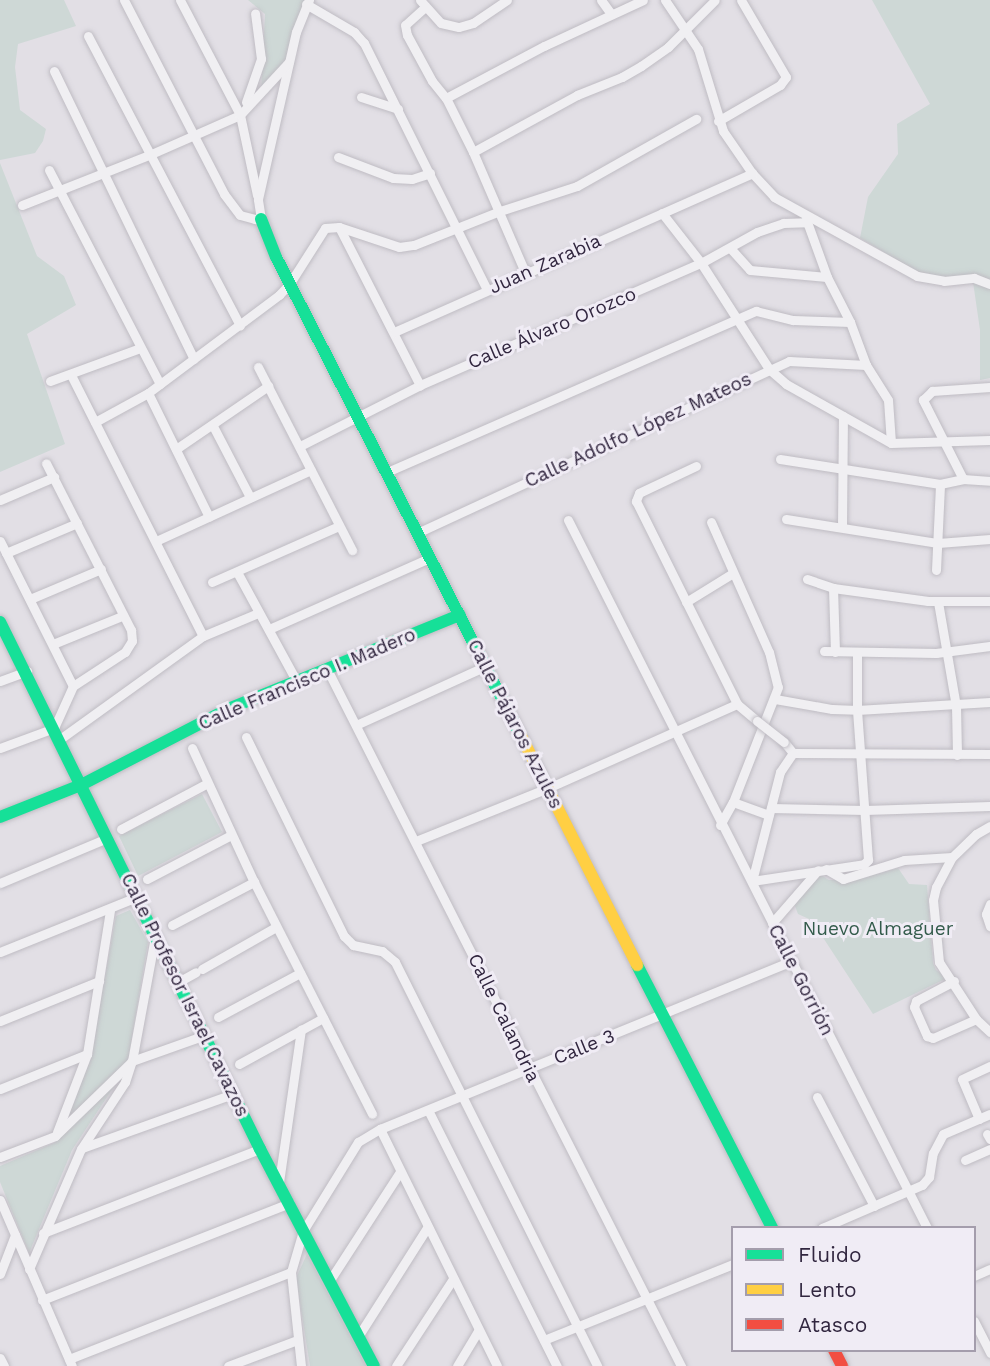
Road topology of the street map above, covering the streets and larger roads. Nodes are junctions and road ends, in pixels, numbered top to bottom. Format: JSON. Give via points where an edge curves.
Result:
{"nodes":[{"id":1,"x":124,"y":0,"type":"edge"},
{"id":2,"x":180,"y":0,"type":"edge"},
{"id":3,"x":507,"y":0,"type":"edge"},
{"id":4,"x":601,"y":0,"type":"edge"},
{"id":5,"x":643,"y":0,"type":"edge"},
{"id":6,"x":665,"y":0,"type":"edge"},
{"id":7,"x":715,"y":0,"type":"edge"},
{"id":8,"x":741,"y":0,"type":"edge"},
{"id":9,"x":307,"y":2,"type":"edge"},
{"id":10,"x":422,"y":4,"type":"edge"},
{"id":11,"x":255,"y":13,"type":"dead end"},
{"id":12,"x":611,"y":14,"type":"junction"},
{"id":13,"x":686,"y":30,"type":"junction"},
{"id":14,"x":88,"y":36,"type":"dead end"},
{"id":15,"x":289,"y":61,"type":"junction"},
{"id":16,"x":54,"y":71,"type":"dead end"},
{"id":17,"x":361,"y":97,"type":"dead end"},
{"id":18,"x":446,"y":98,"type":"junction"},
{"id":19,"x":398,"y":109,"type":"junction"},
{"id":20,"x":242,"y":113,"type":"junction"},
{"id":21,"x":696,"y":119,"type":"dead end"},
{"id":22,"x":718,"y":121,"type":"junction"},
{"id":23,"x":195,"y":136,"type":"junction"},
{"id":24,"x":473,"y":152,"type":"junction"},
{"id":25,"x":149,"y":155,"type":"junction"},
{"id":26,"x":338,"y":157,"type":"dead end"},
{"id":27,"x":49,"y":170,"type":"dead end"},
{"id":28,"x":105,"y":173,"type":"junction"},
{"id":29,"x":430,"y":173,"type":"junction"},
{"id":30,"x":752,"y":173,"type":"junction"},
{"id":31,"x":58,"y":192,"type":"junction"},
{"id":32,"x":258,"y":200,"type":"junction"},
{"id":33,"x":22,"y":205,"type":"dead end"},
{"id":34,"x":500,"y":211,"type":"junction"},
{"id":35,"x":662,"y":213,"type":"junction"},
{"id":36,"x":806,"y":218,"type":"junction"},
{"id":37,"x":261,"y":219,"type":"junction"},
{"id":38,"x":339,"y":227,"type":"junction"},
{"id":39,"x":458,"y":227,"type":"junction"},
{"id":40,"x":731,"y":249,"type":"junction"},
{"id":41,"x":701,"y":263,"type":"junction"},
{"id":42,"x":525,"y":272,"type":"junction"},
{"id":43,"x":827,"y":277,"type":"junction"},
{"id":44,"x":290,"y":283,"type":"junction"},
{"id":45,"x":990,"y":284,"type":"edge"},
{"id":46,"x":487,"y":290,"type":"junction"},
{"id":47,"x":736,"y":318,"type":"junction"},
{"id":48,"x":850,"y":322,"type":"junction"},
{"id":49,"x":240,"y":324,"type":"junction"},
{"id":50,"x":394,"y":332,"type":"junction"},
{"id":51,"x":140,"y":348,"type":"junction"},
{"id":52,"x":194,"y":359,"type":"junction"},
{"id":53,"x":866,"y":365,"type":"junction"},
{"id":54,"x":258,"y":367,"type":"dead end"},
{"id":55,"x":769,"y":369,"type":"junction"},
{"id":56,"x":71,"y":374,"type":"junction"},
{"id":57,"x":50,"y":381,"type":"dead end"},
{"id":58,"x":160,"y":384,"type":"junction"},
{"id":59,"x":420,"y":385,"type":"junction"},
{"id":60,"x":268,"y":386,"type":"junction"},
{"id":61,"x":990,"y":387,"type":"edge"},
{"id":62,"x":148,"y":393,"type":"junction"},
{"id":63,"x":358,"y":414,"type":"junction"},
{"id":64,"x":843,"y":415,"type":"junction"},
{"id":65,"x":95,"y":422,"type":"junction"},
{"id":66,"x":213,"y":426,"type":"junction"},
{"id":67,"x":990,"y":440,"type":"edge"},
{"id":68,"x":945,"y":442,"type":"junction"},
{"id":69,"x":891,"y":443,"type":"junction"},
{"id":70,"x":300,"y":446,"type":"junction"},
{"id":71,"x":176,"y":449,"type":"junction"},
{"id":72,"x":780,"y":458,"type":"dead end"},
{"id":73,"x":47,"y":463,"type":"dead end"},
{"id":74,"x":696,"y":466,"type":"dead end"},
{"id":75,"x":844,"y":467,"type":"junction"},
{"id":76,"x":311,"y":470,"type":"junction"},
{"id":77,"x":387,"y":472,"type":"junction"},
{"id":78,"x":54,"y":477,"type":"junction"},
{"id":79,"x":963,"y":479,"type":"junction"},
{"id":80,"x":990,"y":481,"type":"edge"},
{"id":81,"x":940,"y":484,"type":"junction"},
{"id":82,"x":250,"y":497,"type":"junction"},
{"id":83,"x":0,"y":500,"type":"edge"},
{"id":84,"x":209,"y":517,"type":"junction"},
{"id":85,"x":786,"y":519,"type":"dead end"},
{"id":86,"x":568,"y":520,"type":"dead end"},
{"id":87,"x":711,"y":522,"type":"dead end"},
{"id":88,"x":77,"y":523,"type":"junction"},
{"id":89,"x":339,"y":526,"type":"junction"},
{"id":90,"x":842,"y":527,"type":"junction"},
{"id":91,"x":417,"y":533,"type":"junction"},
{"id":92,"x":990,"y":540,"type":"edge"},
{"id":93,"x":0,"y":541,"type":"edge"},
{"id":94,"x":156,"y":541,"type":"junction"},
{"id":95,"x":938,"y":543,"type":"junction"},
{"id":96,"x":352,"y":550,"type":"dead end"},
{"id":97,"x":6,"y":554,"type":"junction"},
{"id":98,"x":429,"y":558,"type":"junction"},
{"id":99,"x":101,"y":569,"type":"junction"},
{"id":100,"x":936,"y":570,"type":"dead end"},
{"id":101,"x":237,"y":572,"type":"junction"},
{"id":102,"x":733,"y":573,"type":"junction"},
{"id":103,"x":807,"y":579,"type":"dead end"},
{"id":104,"x":212,"y":582,"type":"dead end"},
{"id":105,"x":833,"y":588,"type":"junction"},
{"id":106,"x":30,"y":598,"type":"junction"},
{"id":107,"x":990,"y":601,"type":"edge"},
{"id":108,"x":685,"y":602,"type":"junction"},
{"id":109,"x":938,"y":602,"type":"junction"},
{"id":110,"x":258,"y":613,"type":"junction"},
{"id":111,"x":460,"y":615,"type":"junction"},
{"id":112,"x":122,"y":616,"type":"junction"},
{"id":113,"x":0,"y":622,"type":"edge"},
{"id":114,"x":269,"y":629,"type":"junction"},
{"id":115,"x":203,"y":636,"type":"junction"},
{"id":116,"x":53,"y":644,"type":"junction"},
{"id":117,"x":990,"y":646,"type":"edge"},
{"id":118,"x":824,"y":651,"type":"dead end"},
{"id":119,"x":835,"y":652,"type":"junction"},
{"id":120,"x":857,"y":652,"type":"junction"},
{"id":121,"x":948,"y":652,"type":"junction"},
{"id":122,"x":486,"y":666,"type":"junction"},
{"id":123,"x":27,"y":671,"type":"junction"},
{"id":124,"x":328,"y":671,"type":"junction"},
{"id":125,"x":0,"y":681,"type":"edge"},
{"id":126,"x":298,"y":682,"type":"junction"},
{"id":127,"x":73,"y":686,"type":"junction"},
{"id":128,"x":775,"y":699,"type":"junction"},
{"id":129,"x":990,"y":702,"type":"edge"},
{"id":130,"x":737,"y":704,"type":"junction"},
{"id":131,"x":956,"y":706,"type":"junction"},
{"id":132,"x":857,"y":710,"type":"junction"},
{"id":133,"x":356,"y":725,"type":"junction"},
{"id":134,"x":674,"y":732,"type":"junction"},
{"id":135,"x":57,"y":733,"type":"junction"},
{"id":136,"x":246,"y":737,"type":"dead end"},
{"id":137,"x":0,"y":748,"type":"edge"},
{"id":138,"x":192,"y":748,"type":"dead end"},
{"id":139,"x":793,"y":753,"type":"junction"},
{"id":140,"x":990,"y":754,"type":"edge"},
{"id":141,"x":862,"y":755,"type":"junction"},
{"id":142,"x":957,"y":755,"type":"junction"},
{"id":143,"x":206,"y":784,"type":"junction"},
{"id":144,"x":81,"y":785,"type":"junction"},
{"id":145,"x":548,"y":788,"type":"junction"},
{"id":146,"x":733,"y":802,"type":"junction"},
{"id":147,"x":990,"y":806,"type":"edge"},
{"id":148,"x":865,"y":810,"type":"junction"},
{"id":149,"x":770,"y":812,"type":"junction"},
{"id":150,"x":0,"y":817,"type":"edge"},
{"id":151,"x":720,"y":825,"type":"junction"},
{"id":152,"x":990,"y":826,"type":"edge"},
{"id":153,"x":121,"y":829,"type":"dead end"},
{"id":154,"x":231,"y":835,"type":"junction"},
{"id":155,"x":107,"y":838,"type":"junction"},
{"id":156,"x":416,"y":841,"type":"junction"},
{"id":157,"x":952,"y":856,"type":"junction"},
{"id":158,"x":822,"y":869,"type":"junction"},
{"id":159,"x":147,"y":879,"type":"dead end"},
{"id":160,"x":752,"y":881,"type":"junction"},
{"id":161,"x":254,"y":882,"type":"junction"},
{"id":162,"x":0,"y":883,"type":"edge"},
{"id":163,"x":137,"y":897,"type":"junction"},
{"id":164,"x":990,"y":904,"type":"edge"},
{"id":165,"x":110,"y":910,"type":"junction"},
{"id":166,"x":772,"y":923,"type":"junction"},
{"id":167,"x":172,"y":925,"type":"dead end"},
{"id":168,"x":990,"y":926,"type":"edge"},
{"id":169,"x":276,"y":927,"type":"junction"},
{"id":170,"x":156,"y":935,"type":"junction"},
{"id":171,"x":0,"y":952,"type":"edge"},
{"id":172,"x":791,"y":961,"type":"junction"},
{"id":173,"x":300,"y":973,"type":"junction"},
{"id":174,"x":99,"y":981,"type":"junction"},
{"id":175,"x":180,"y":981,"type":"junction"},
{"id":176,"x":954,"y":981,"type":"junction"},
{"id":177,"x":664,"y":1014,"type":"junction"},
{"id":178,"x":218,"y":1017,"type":"dead end"},
{"id":179,"x":323,"y":1018,"type":"junction"},
{"id":180,"x":976,"y":1019,"type":"junction"},
{"id":181,"x":0,"y":1021,"type":"edge"},
{"id":182,"x":301,"y":1030,"type":"junction"},
{"id":183,"x":990,"y":1032,"type":"edge"},
{"id":184,"x":205,"y":1035,"type":"junction"},
{"id":185,"x":87,"y":1054,"type":"junction"},
{"id":186,"x":132,"y":1061,"type":"junction"},
{"id":187,"x":239,"y":1064,"type":"dead end"},
{"id":188,"x":990,"y":1066,"type":"edge"},
{"id":189,"x":529,"y":1070,"type":"junction"},
{"id":190,"x":0,"y":1089,"type":"edge"},
{"id":191,"x":233,"y":1094,"type":"junction"},
{"id":192,"x":462,"y":1096,"type":"junction"},
{"id":193,"x":817,"y":1097,"type":"dead end"},
{"id":194,"x":428,"y":1110,"type":"junction"},
{"id":195,"x":372,"y":1114,"type":"dead end"},
{"id":196,"x":990,"y":1114,"type":"edge"},
{"id":197,"x":979,"y":1119,"type":"junction"},
{"id":198,"x":380,"y":1129,"type":"junction"},
{"id":199,"x":55,"y":1136,"type":"junction"},
{"id":200,"x":80,"y":1149,"type":"junction"},
{"id":201,"x":260,"y":1149,"type":"junction"},
{"id":202,"x":990,"y":1149,"type":"edge"},
{"id":203,"x":0,"y":1157,"type":"edge"},
{"id":204,"x":965,"y":1160,"type":"dead end"},
{"id":205,"x":400,"y":1172,"type":"junction"},
{"id":206,"x":279,"y":1182,"type":"junction"},
{"id":207,"x":908,"y":1192,"type":"junction"},
{"id":208,"x":0,"y":1200,"type":"edge"},
{"id":209,"x":290,"y":1203,"type":"junction"},
{"id":210,"x":874,"y":1206,"type":"junction"},
{"id":211,"x":771,"y":1226,"type":"edge"},
{"id":212,"x":827,"y":1226,"type":"edge"},
{"id":213,"x":926,"y":1226,"type":"edge"},
{"id":214,"x":427,"y":1228,"type":"junction"},
{"id":215,"x":303,"y":1231,"type":"junction"},
{"id":216,"x":43,"y":1233,"type":"junction"},
{"id":217,"x":15,"y":1235,"type":"junction"},
{"id":218,"x":731,"y":1265,"type":"edge"},
{"id":219,"x":29,"y":1269,"type":"junction"},
{"id":220,"x":290,"y":1272,"type":"junction"},
{"id":221,"x":0,"y":1274,"type":"edge"},
{"id":222,"x":453,"y":1279,"type":"junction"},
{"id":223,"x":330,"y":1280,"type":"junction"},
{"id":224,"x":647,"y":1299,"type":"junction"},
{"id":225,"x":43,"y":1300,"type":"junction"},
{"id":226,"x":976,"y":1325,"type":"edge"},
{"id":227,"x":578,"y":1327,"type":"junction"},
{"id":228,"x":478,"y":1331,"type":"junction"},
{"id":229,"x":359,"y":1335,"type":"junction"},
{"id":230,"x":297,"y":1340,"type":"junction"},
{"id":231,"x":544,"y":1340,"type":"junction"},
{"id":232,"x":990,"y":1353,"type":"edge"},
{"id":233,"x":0,"y":1358,"type":"edge"},
{"id":234,"x":71,"y":1362,"type":"edge"},
{"id":235,"x":4,"y":1366,"type":"edge"},
{"id":236,"x":228,"y":1366,"type":"edge"},
{"id":237,"x":302,"y":1366,"type":"edge"},
{"id":238,"x":374,"y":1366,"type":"edge"},
{"id":239,"x":396,"y":1366,"type":"edge"},
{"id":240,"x":457,"y":1366,"type":"edge"},
{"id":241,"x":497,"y":1366,"type":"edge"},
{"id":242,"x":557,"y":1366,"type":"edge"},
{"id":243,"x":597,"y":1366,"type":"edge"},
{"id":244,"x":681,"y":1366,"type":"edge"}],
"edges":[{"from":1,"to":23,"type":"street"},
{"from":2,"to":20,"type":"street"},
{"from":3,"to":10,"type":"street","via":[[467,26],[441,23]]},
{"from":4,"to":12,"type":"street"},
{"from":5,"to":12,"type":"street"},
{"from":6,"to":13,"type":"street"},
{"from":7,"to":13,"type":"street"},
{"from":8,"to":22,"type":"street","via":[[786,77]]},
{"from":9,"to":15,"type":"street"},
{"from":9,"to":19,"type":"street","via":[[360,38]]},
{"from":10,"to":18,"type":"street","via":[[405,30]]},
{"from":11,"to":20,"type":"street","via":[[261,59]]},
{"from":12,"to":18,"type":"street"},
{"from":13,"to":22,"type":"street","via":[[704,65]]},
{"from":13,"to":24,"type":"street","via":[[622,77],[577,95]]},
{"from":14,"to":25,"type":"street"},
{"from":15,"to":20,"type":"street"},
{"from":15,"to":32,"type":"street"},
{"from":16,"to":28,"type":"street"},
{"from":17,"to":19,"type":"street"},
{"from":18,"to":24,"type":"street"},
{"from":19,"to":29,"type":"street"},
{"from":20,"to":23,"type":"street"},
{"from":20,"to":32,"type":"street"},
{"from":21,"to":34,"type":"street","via":[[577,187]]},
{"from":22,"to":30,"type":"street"},
{"from":23,"to":25,"type":"street"},
{"from":23,"to":37,"type":"street","via":[[236,211],[246,218]]},
{"from":24,"to":34,"type":"street"},
{"from":25,"to":28,"type":"street"},
{"from":25,"to":49,"type":"street"},
{"from":26,"to":29,"type":"street","via":[[403,180]]},
{"from":27,"to":31,"type":"street"},
{"from":28,"to":31,"type":"street"},
{"from":28,"to":52,"type":"street"},
{"from":29,"to":39,"type":"street"},
{"from":30,"to":35,"type":"street","name":"Juan Zarabia"},
{"from":30,"to":36,"type":"street","via":[[783,205]]},
{"from":31,"to":33,"type":"street"},
{"from":31,"to":51,"type":"street"},
{"from":32,"to":37,"type":"street"},
{"from":34,"to":39,"type":"street"},
{"from":34,"to":42,"type":"street"},
{"from":35,"to":41,"type":"street"},
{"from":35,"to":42,"type":"street","name":"Juan Zarabia"},
{"from":36,"to":40,"type":"street","name":"Calle Álvaro Orozco","via":[[769,227]]},
{"from":36,"to":43,"type":"street"},
{"from":36,"to":45,"type":"street","via":[[917,276],[944,281],[974,278]]},
{"from":37,"to":44,"type":"street","name":"Calle Pájaros Azules"},
{"from":38,"to":39,"type":"street","via":[[399,247]]},
{"from":38,"to":44,"type":"street","via":[[321,233]]},
{"from":38,"to":50,"type":"street"},
{"from":39,"to":46,"type":"street"},
{"from":40,"to":41,"type":"street","name":"Calle Álvaro Orozco"},
{"from":40,"to":43,"type":"street","via":[[750,271]]},
{"from":41,"to":47,"type":"street"},
{"from":41,"to":59,"type":"street","name":"Calle Álvaro Orozco"},
{"from":42,"to":46,"type":"street","name":"Juan Zarabia"},
{"from":43,"to":48,"type":"street"},
{"from":44,"to":49,"type":"street"},
{"from":44,"to":63,"type":"street","name":"Calle Pájaros Azules"},
{"from":46,"to":50,"type":"street","name":"Juan Zarabia"},
{"from":47,"to":48,"type":"street","via":[[759,311],[793,320]]},
{"from":47,"to":55,"type":"street"},
{"from":47,"to":77,"type":"street"},
{"from":48,"to":53,"type":"street"},
{"from":49,"to":52,"type":"street"},
{"from":50,"to":59,"type":"street"},
{"from":51,"to":56,"type":"street"},
{"from":51,"to":58,"type":"street"},
{"from":52,"to":58,"type":"street"},
{"from":53,"to":55,"type":"street","name":"Calle Adolfo López Mateos","via":[[798,360]]},
{"from":53,"to":69,"type":"street","via":[[888,400]]},
{"from":54,"to":60,"type":"street"},
{"from":55,"to":64,"type":"street","via":[[786,384]]},
{"from":55,"to":91,"type":"street","name":"Calle Adolfo López Mateos"},
{"from":56,"to":57,"type":"street"},
{"from":56,"to":65,"type":"street"},
{"from":58,"to":62,"type":"street"},
{"from":59,"to":63,"type":"street","name":"Calle Álvaro Orozco"},
{"from":60,"to":66,"type":"street"},
{"from":60,"to":70,"type":"street"},
{"from":61,"to":68,"type":"street","via":[[932,391],[924,396],[923,404]]},
{"from":62,"to":65,"type":"street"},
{"from":62,"to":71,"type":"street"},
{"from":63,"to":70,"type":"street","name":"Calle Álvaro Orozco"},
{"from":63,"to":77,"type":"street","name":"Calle Pájaros Azules"},
{"from":64,"to":69,"type":"street"},
{"from":64,"to":75,"type":"street"},
{"from":65,"to":94,"type":"street"},
{"from":66,"to":71,"type":"street"},
{"from":66,"to":82,"type":"street"},
{"from":67,"to":68,"type":"street"},
{"from":68,"to":69,"type":"street"},
{"from":68,"to":79,"type":"street"},
{"from":70,"to":76,"type":"street"},
{"from":71,"to":84,"type":"street"},
{"from":72,"to":75,"type":"street"},
{"from":73,"to":78,"type":"street"},
{"from":74,"to":108,"type":"street","via":[[636,498]]},
{"from":75,"to":81,"type":"street"},
{"from":75,"to":90,"type":"street"},
{"from":76,"to":82,"type":"street"},
{"from":76,"to":89,"type":"street"},
{"from":77,"to":91,"type":"street","name":"Calle Pájaros Azules"},
{"from":78,"to":83,"type":"street"},
{"from":78,"to":88,"type":"street"},
{"from":79,"to":80,"type":"street"},
{"from":79,"to":81,"type":"street"},
{"from":81,"to":95,"type":"street"},
{"from":82,"to":84,"type":"street"},
{"from":84,"to":94,"type":"street"},
{"from":85,"to":90,"type":"street"},
{"from":86,"to":134,"type":"street","name":"Calle Gorrión"},
{"from":87,"to":102,"type":"street"},
{"from":88,"to":97,"type":"street"},
{"from":88,"to":99,"type":"street"},
{"from":89,"to":96,"type":"street"},
{"from":89,"to":101,"type":"street"},
{"from":90,"to":95,"type":"street"},
{"from":91,"to":98,"type":"street","name":"Calle Pájaros Azules"},
{"from":92,"to":95,"type":"street"},
{"from":93,"to":97,"type":"street"},
{"from":94,"to":115,"type":"street"},
{"from":95,"to":100,"type":"street"},
{"from":97,"to":106,"type":"street"},
{"from":98,"to":111,"type":"street","name":"Calle Pájaros Azules"},
{"from":98,"to":114,"type":"street"},
{"from":99,"to":106,"type":"street"},
{"from":99,"to":112,"type":"street"},
{"from":101,"to":104,"type":"street"},
{"from":101,"to":110,"type":"street"},
{"from":102,"to":108,"type":"street"},
{"from":102,"to":128,"type":"street","via":[[773,664],[778,687]]},
{"from":103,"to":105,"type":"street"},
{"from":105,"to":109,"type":"street"},
{"from":105,"to":119,"type":"street"},
{"from":106,"to":116,"type":"street"},
{"from":107,"to":109,"type":"street"},
{"from":108,"to":130,"type":"street"},
{"from":109,"to":121,"type":"street"},
{"from":110,"to":114,"type":"street"},
{"from":110,"to":115,"type":"street"},
{"from":111,"to":122,"type":"street","name":"Calle Pájaros Azules"},
{"from":111,"to":124,"type":"street","name":"Calle Francisco I. Madero"},
{"from":112,"to":116,"type":"street"},
{"from":112,"to":127,"type":"street","via":[[132,635],[130,647]]},
{"from":113,"to":123,"type":"street","name":"Calle Profesor Israel Cavazos"},
{"from":114,"to":126,"type":"street"},
{"from":115,"to":135,"type":"street"},
{"from":116,"to":127,"type":"street"},
{"from":117,"to":121,"type":"street"},
{"from":118,"to":119,"type":"street"},
{"from":119,"to":120,"type":"street"},
{"from":120,"to":121,"type":"street"},
{"from":120,"to":132,"type":"street"},
{"from":121,"to":131,"type":"street"},
{"from":122,"to":133,"type":"street"},
{"from":122,"to":145,"type":"street","name":"Calle Pájaros Azules"},
{"from":123,"to":125,"type":"street"},
{"from":123,"to":135,"type":"street","name":"Calle Profesor Israel Cavazos"},
{"from":124,"to":126,"type":"street","name":"Calle Francisco I. Madero"},
{"from":124,"to":133,"type":"street","name":"Calle Calandria"},
{"from":126,"to":144,"type":"street","name":"Calle Francisco I. Madero","via":[[228,709]]},
{"from":127,"to":135,"type":"street"},
{"from":128,"to":132,"type":"street"},
{"from":128,"to":146,"type":"street"},
{"from":129,"to":131,"type":"street"},
{"from":130,"to":134,"type":"street"},
{"from":130,"to":139,"type":"street","bridge":true},
{"from":131,"to":132,"type":"street"},
{"from":131,"to":142,"type":"street"},
{"from":132,"to":141,"type":"street"},
{"from":133,"to":156,"type":"street","name":"Calle Calandria"},
{"from":134,"to":145,"type":"street"},
{"from":134,"to":151,"type":"street","name":"Calle Gorrión"},
{"from":135,"to":137,"type":"street"},
{"from":135,"to":144,"type":"street","name":"Calle Profesor Israel Cavazos"},
{"from":136,"to":192,"type":"street","via":[[344,936],[353,945],[382,951],[395,962]]},
{"from":138,"to":143,"type":"street"},
{"from":139,"to":141,"type":"street"},
{"from":139,"to":149,"type":"street","via":[[780,772]]},
{"from":140,"to":142,"type":"street"},
{"from":141,"to":142,"type":"street"},
{"from":141,"to":148,"type":"street"},
{"from":143,"to":153,"type":"street"},
{"from":143,"to":154,"type":"street"},
{"from":144,"to":150,"type":"street","name":"Calle Francisco I. Madero"},
{"from":144,"to":155,"type":"street","name":"Calle Profesor Israel Cavazos"},
{"from":145,"to":156,"type":"street"},
{"from":145,"to":177,"type":"street","name":"Calle Pájaros Azules"},
{"from":146,"to":149,"type":"street"},
{"from":146,"to":151,"type":"street"},
{"from":147,"to":148,"type":"street"},
{"from":148,"to":149,"type":"street"},
{"from":148,"to":158,"type":"street","via":[[869,856],[864,864]]},
{"from":149,"to":160,"type":"street"},
{"from":151,"to":160,"type":"street","name":"Calle Gorrión"},
{"from":152,"to":157,"type":"street"},
{"from":154,"to":159,"type":"street"},
{"from":154,"to":161,"type":"street"},
{"from":155,"to":162,"type":"street"},
{"from":155,"to":163,"type":"street","name":"Calle Profesor Israel Cavazos"},
{"from":156,"to":189,"type":"street","name":"Calle Calandria"},
{"from":157,"to":158,"type":"street","via":[[905,860],[843,879]]},
{"from":157,"to":176,"type":"street","via":[[933,900],[938,958]]},
{"from":158,"to":160,"type":"street"},
{"from":158,"to":166,"type":"street"},
{"from":160,"to":166,"type":"street","name":"Calle Gorrión"},
{"from":161,"to":167,"type":"street"},
{"from":161,"to":169,"type":"street"},
{"from":163,"to":165,"type":"street"},
{"from":163,"to":170,"type":"street","name":"Calle Profesor Israel Cavazos"},
{"from":164,"to":168,"type":"street","via":[[986,914]]},
{"from":165,"to":171,"type":"street"},
{"from":165,"to":174,"type":"street"},
{"from":166,"to":172,"type":"street","name":"Calle Gorrión"},
{"from":169,"to":173,"type":"street"},
{"from":169,"to":175,"type":"street"},
{"from":170,"to":175,"type":"street","name":"Calle Profesor Israel Cavazos"},
{"from":170,"to":186,"type":"street"},
{"from":172,"to":177,"type":"street","name":"Calle 3"},
{"from":172,"to":207,"type":"street","name":"Calle Gorrión"},
{"from":173,"to":178,"type":"street"},
{"from":173,"to":179,"type":"street"},
{"from":174,"to":181,"type":"street"},
{"from":174,"to":185,"type":"street"},
{"from":175,"to":184,"type":"street","name":"Calle Profesor Israel Cavazos"},
{"from":176,"to":180,"type":"street"},
{"from":176,"to":180,"type":"street","via":[[916,1001],[914,1007],[928,1038]]},
{"from":177,"to":189,"type":"street","name":"Calle 3"},
{"from":177,"to":211,"type":"street","name":"Calle Pájaros Azules"},
{"from":179,"to":182,"type":"street"},
{"from":179,"to":195,"type":"street"},
{"from":180,"to":183,"type":"street"},
{"from":182,"to":187,"type":"street"},
{"from":182,"to":206,"type":"street"},
{"from":184,"to":186,"type":"street"},
{"from":184,"to":191,"type":"street","name":"Calle Profesor Israel Cavazos"},
{"from":185,"to":190,"type":"street"},
{"from":185,"to":199,"type":"street"},
{"from":186,"to":199,"type":"street"},
{"from":186,"to":200,"type":"street","via":[[110,1108]]},
{"from":188,"to":197,"type":"street","via":[[962,1079]]},
{"from":189,"to":192,"type":"street","name":"Calle 3"},
{"from":189,"to":224,"type":"street","name":"Calle Calandria"},
{"from":191,"to":200,"type":"street"},
{"from":191,"to":201,"type":"street","name":"Calle Profesor Israel Cavazos"},
{"from":192,"to":194,"type":"street","name":"Calle 3"},
{"from":192,"to":227,"type":"street"},
{"from":193,"to":210,"type":"street"},
{"from":194,"to":198,"type":"street","name":"Calle 3"},
{"from":194,"to":231,"type":"street"},
{"from":196,"to":197,"type":"street"},
{"from":197,"to":207,"type":"street","via":[[943,1134],[927,1181]]},
{"from":198,"to":205,"type":"street"},
{"from":198,"to":215,"type":"street","name":"Calle 3","via":[[358,1142]]},
{"from":199,"to":203,"type":"street"},
{"from":200,"to":216,"type":"street"},
{"from":201,"to":206,"type":"street","name":"Calle Profesor Israel Cavazos"},
{"from":201,"to":216,"type":"street"},
{"from":202,"to":204,"type":"street"},
{"from":205,"to":214,"type":"street"},
{"from":205,"to":223,"type":"street"},
{"from":206,"to":209,"type":"street","name":"Calle Profesor Israel Cavazos"},
{"from":207,"to":210,"type":"street"},
{"from":207,"to":213,"type":"street","name":"Calle Gorrión"},
{"from":208,"to":217,"type":"street"},
{"from":209,"to":215,"type":"street","name":"Calle Profesor Israel Cavazos"},
{"from":209,"to":225,"type":"street"},
{"from":210,"to":212,"type":"street"},
{"from":214,"to":222,"type":"street"},
{"from":214,"to":229,"type":"street"},
{"from":215,"to":220,"type":"street","name":"Calle 3"},
{"from":215,"to":223,"type":"street","name":"Calle Profesor Israel Cavazos"},
{"from":216,"to":219,"type":"street"},
{"from":217,"to":219,"type":"street"},
{"from":217,"to":221,"type":"street"},
{"from":218,"to":224,"type":"street"},
{"from":219,"to":225,"type":"street"},
{"from":220,"to":230,"type":"street"},
{"from":220,"to":234,"type":"street"},
{"from":222,"to":228,"type":"street"},
{"from":222,"to":239,"type":"street"},
{"from":223,"to":229,"type":"street","name":"Calle Profesor Israel Cavazos"},
{"from":224,"to":227,"type":"street"},
{"from":224,"to":244,"type":"street","name":"Calle Calandria"},
{"from":225,"to":234,"type":"street"},
{"from":226,"to":232,"type":"street"},
{"from":227,"to":231,"type":"street"},
{"from":227,"to":243,"type":"street"},
{"from":228,"to":240,"type":"street"},
{"from":228,"to":241,"type":"street"},
{"from":229,"to":238,"type":"street","name":"Calle Profesor Israel Cavazos"},
{"from":230,"to":236,"type":"street"},
{"from":230,"to":237,"type":"street"},
{"from":231,"to":242,"type":"street"},
{"from":233,"to":235,"type":"street"}]}
